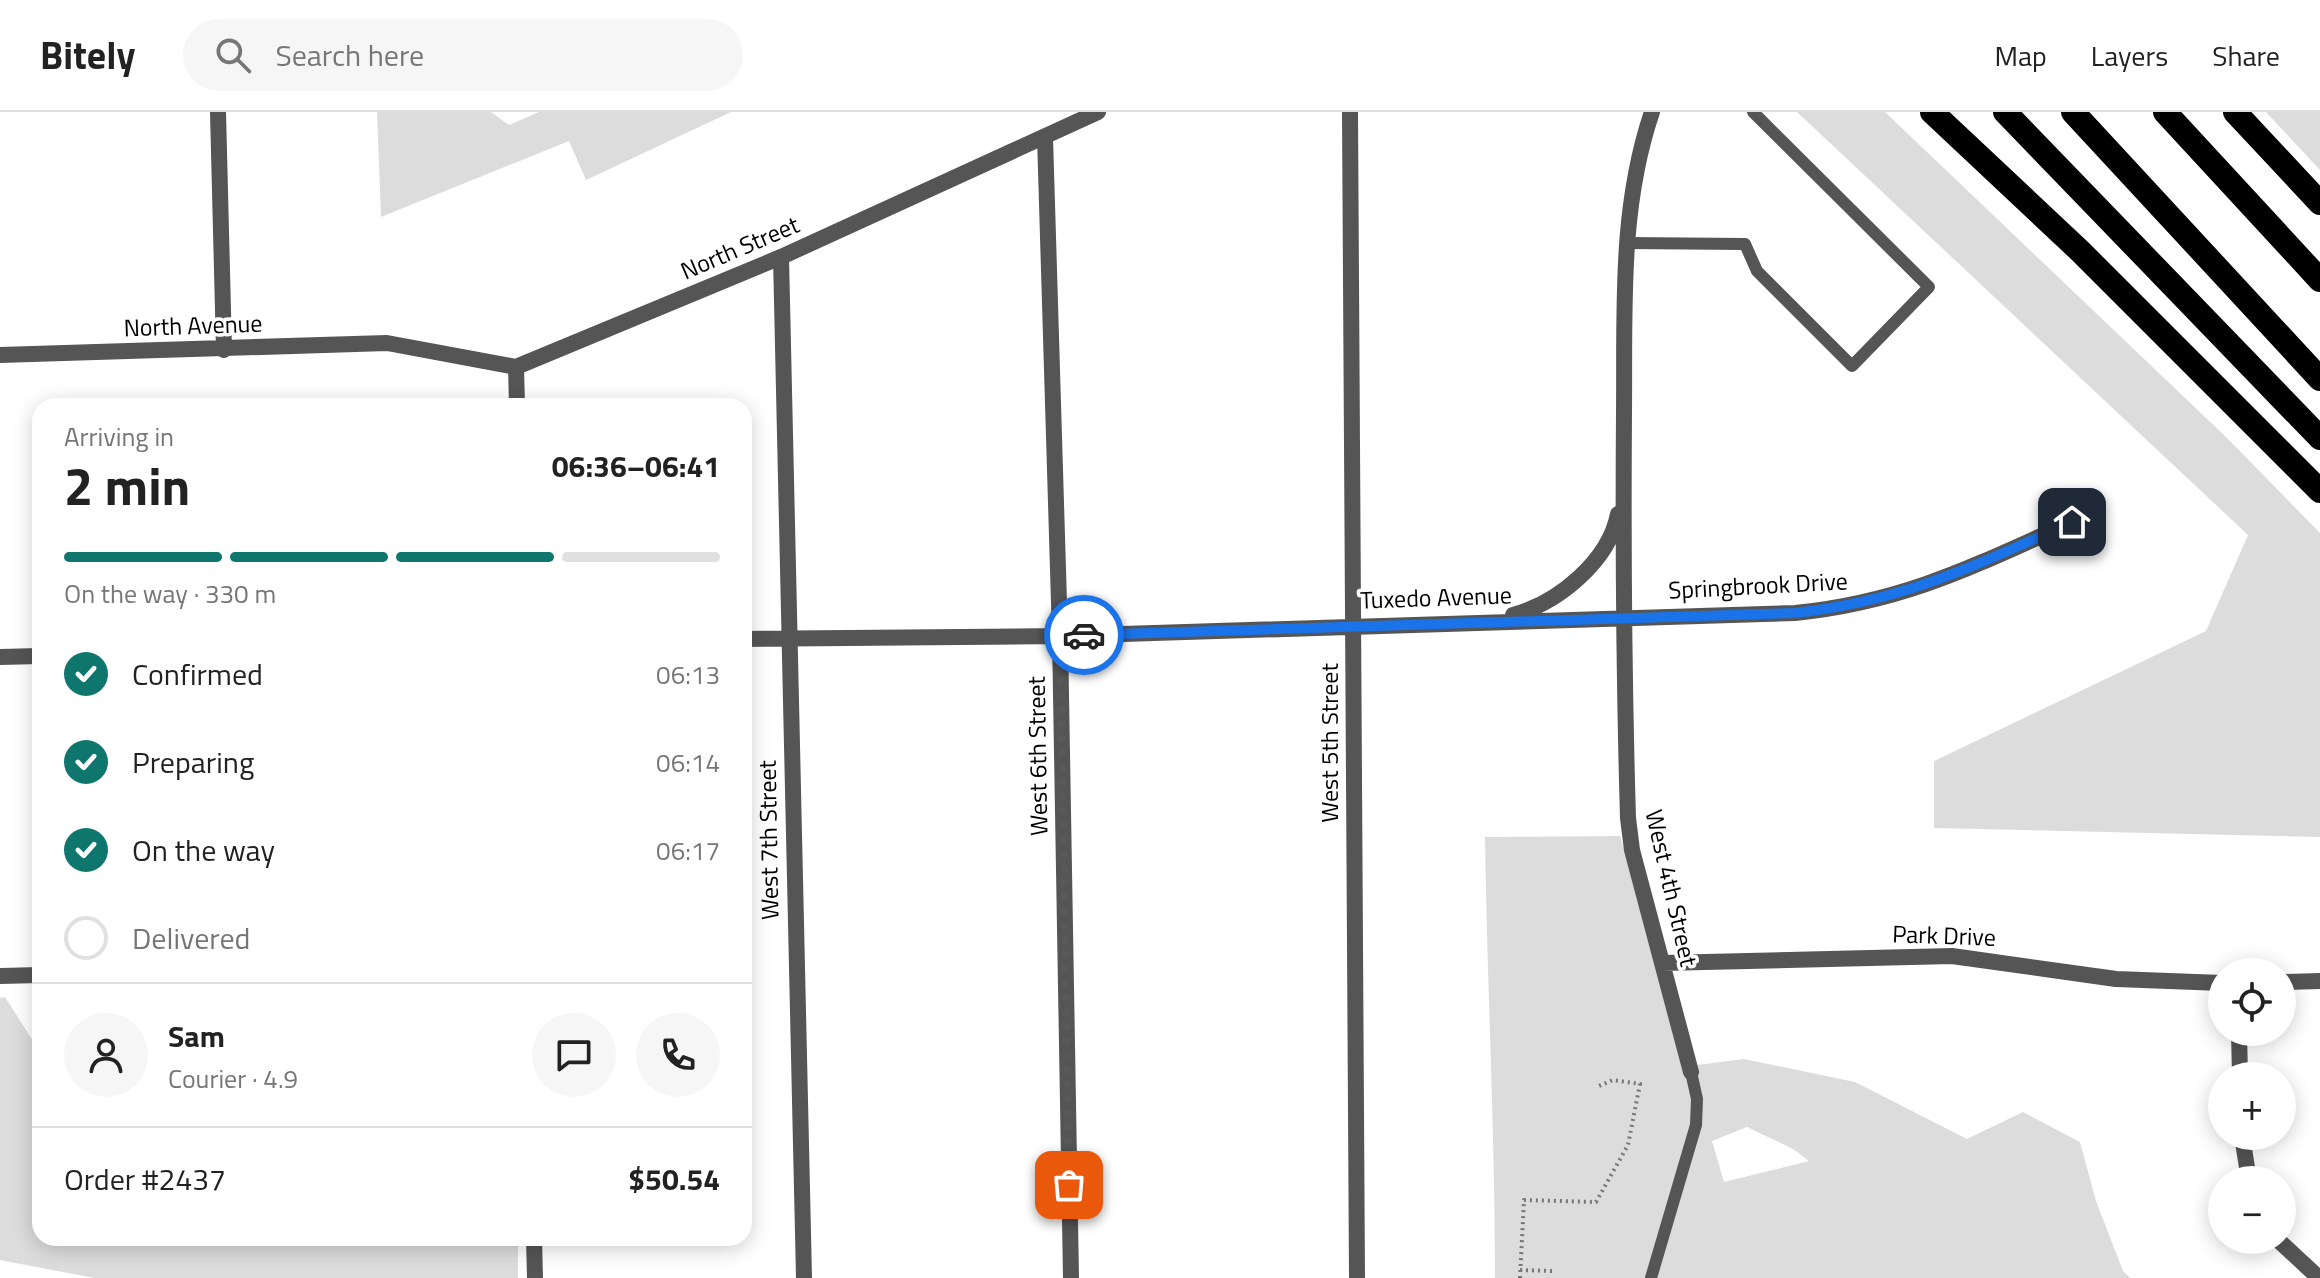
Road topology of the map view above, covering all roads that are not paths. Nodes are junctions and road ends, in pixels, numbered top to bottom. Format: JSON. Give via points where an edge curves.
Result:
{"nodes":[{"id":1,"x":218,"y":112,"type":"edge"},
{"id":2,"x":1098,"y":112,"type":"edge"},
{"id":3,"x":1350,"y":112,"type":"edge"},
{"id":4,"x":1652,"y":112,"type":"edge"},
{"id":5,"x":1753,"y":112,"type":"edge"},
{"id":6,"x":1932,"y":112,"type":"edge"},
{"id":7,"x":2005,"y":112,"type":"edge"},
{"id":8,"x":2073,"y":112,"type":"edge"},
{"id":9,"x":2165,"y":112,"type":"edge"},
{"id":10,"x":2235,"y":112,"type":"edge"},
{"id":11,"x":1045,"y":137,"type":"junction"},
{"id":12,"x":2320,"y":203,"type":"edge"},
{"id":13,"x":1626,"y":243,"type":"junction"},
{"id":14,"x":781,"y":257,"type":"junction"},
{"id":15,"x":2320,"y":280,"type":"edge"},
{"id":16,"x":224,"y":350,"type":"junction"},
{"id":17,"x":0,"y":355,"type":"edge"},
{"id":18,"x":516,"y":367,"type":"junction"},
{"id":19,"x":2320,"y":379,"type":"edge"},
{"id":20,"x":517,"y":398,"type":"edge"},
{"id":21,"x":2320,"y":438,"type":"edge"},
{"id":22,"x":1623,"y":489,"type":"junction"},
{"id":23,"x":2320,"y":491,"type":"edge"},
{"id":24,"x":2072,"y":522,"type":"dead end"},
{"id":25,"x":1623,"y":616,"type":"junction"},
{"id":26,"x":1491,"y":620,"type":"junction"},
{"id":27,"x":1353,"y":624,"type":"junction"},
{"id":28,"x":1060,"y":636,"type":"junction"},
{"id":29,"x":789,"y":638,"type":"junction"},
{"id":30,"x":752,"y":639,"type":"edge"},
{"id":31,"x":32,"y":656,"type":"edge"},
{"id":32,"x":0,"y":657,"type":"edge"},
{"id":33,"x":1662,"y":963,"type":"junction"},
{"id":34,"x":32,"y":975,"type":"edge"},
{"id":35,"x":0,"y":976,"type":"edge"},
{"id":36,"x":2320,"y":981,"type":"edge"},
{"id":37,"x":2208,"y":982,"type":"edge"},
{"id":38,"x":2296,"y":982,"type":"edge"},
{"id":39,"x":1691,"y":1072,"type":"joint"},
{"id":40,"x":534,"y":1246,"type":"edge"},
{"id":41,"x":2293,"y":1254,"type":"edge"},
{"id":42,"x":535,"y":1278,"type":"edge"},
{"id":43,"x":804,"y":1278,"type":"edge"},
{"id":44,"x":1071,"y":1278,"type":"edge"},
{"id":45,"x":1357,"y":1278,"type":"edge"},
{"id":46,"x":1651,"y":1278,"type":"edge"},
{"id":47,"x":2319,"y":1278,"type":"edge"}],
"edges":[{"from":1,"to":16,"type":"street"},
{"from":2,"to":11,"type":"street","name":"North Street"},
{"from":3,"to":27,"type":"street","name":"West 5th Street"},
{"from":4,"to":13,"type":"street"},
{"from":5,"to":13,"type":"lane","via":[[1929,287],[1852,366],[1757,271],[1745,244]]},
{"from":6,"to":23,"type":"highway"},
{"from":7,"to":21,"type":"highway"},
{"from":8,"to":19,"type":"highway"},
{"from":9,"to":15,"type":"highway"},
{"from":10,"to":12,"type":"highway"},
{"from":11,"to":14,"type":"street","name":"North Street"},
{"from":11,"to":28,"type":"street","name":"West 6th Street"},
{"from":13,"to":22,"type":"street"},
{"from":14,"to":18,"type":"street","name":"North Street"},
{"from":14,"to":29,"type":"street","name":"West 7th Street"},
{"from":16,"to":17,"type":"street","name":"North Avenue"},
{"from":16,"to":18,"type":"street","name":"North Avenue","via":[[387,343]]},
{"from":18,"to":20,"type":"street"},
{"from":22,"to":25,"type":"street"},
{"from":22,"to":26,"type":"street","via":[[1617,523],[1577,579],[1552,600]]},
{"from":24,"to":25,"type":"street","name":"Springbrook Drive","via":[[1936,583],[1846,608]]},
{"from":25,"to":26,"type":"street","name":"Tuxedo Avenue"},
{"from":25,"to":33,"type":"street","name":"West 4th Street","via":[[1628,818]]},
{"from":26,"to":27,"type":"street","name":"Tuxedo Avenue"},
{"from":27,"to":28,"type":"street","name":"Tuxedo Avenue"},
{"from":27,"to":45,"type":"street","name":"West 5th Street"},
{"from":28,"to":29,"type":"street","name":"Tuxedo Avenue"},
{"from":28,"to":44,"type":"street","name":"West 6th Street"},
{"from":29,"to":30,"type":"street","name":"Tuxedo Avenue"},
{"from":29,"to":43,"type":"street","name":"West 7th Street"},
{"from":31,"to":32,"type":"street"},
{"from":33,"to":37,"type":"street","name":"Park Drive","via":[[1952,956],[2116,979]]},
{"from":33,"to":39,"type":"street","name":"West 4th Street"},
{"from":34,"to":35,"type":"street"},
{"from":36,"to":38,"type":"street"},
{"from":39,"to":46,"type":"lane","via":[[1696,1125]]},
{"from":40,"to":42,"type":"street"},
{"from":41,"to":47,"type":"street"}]}
